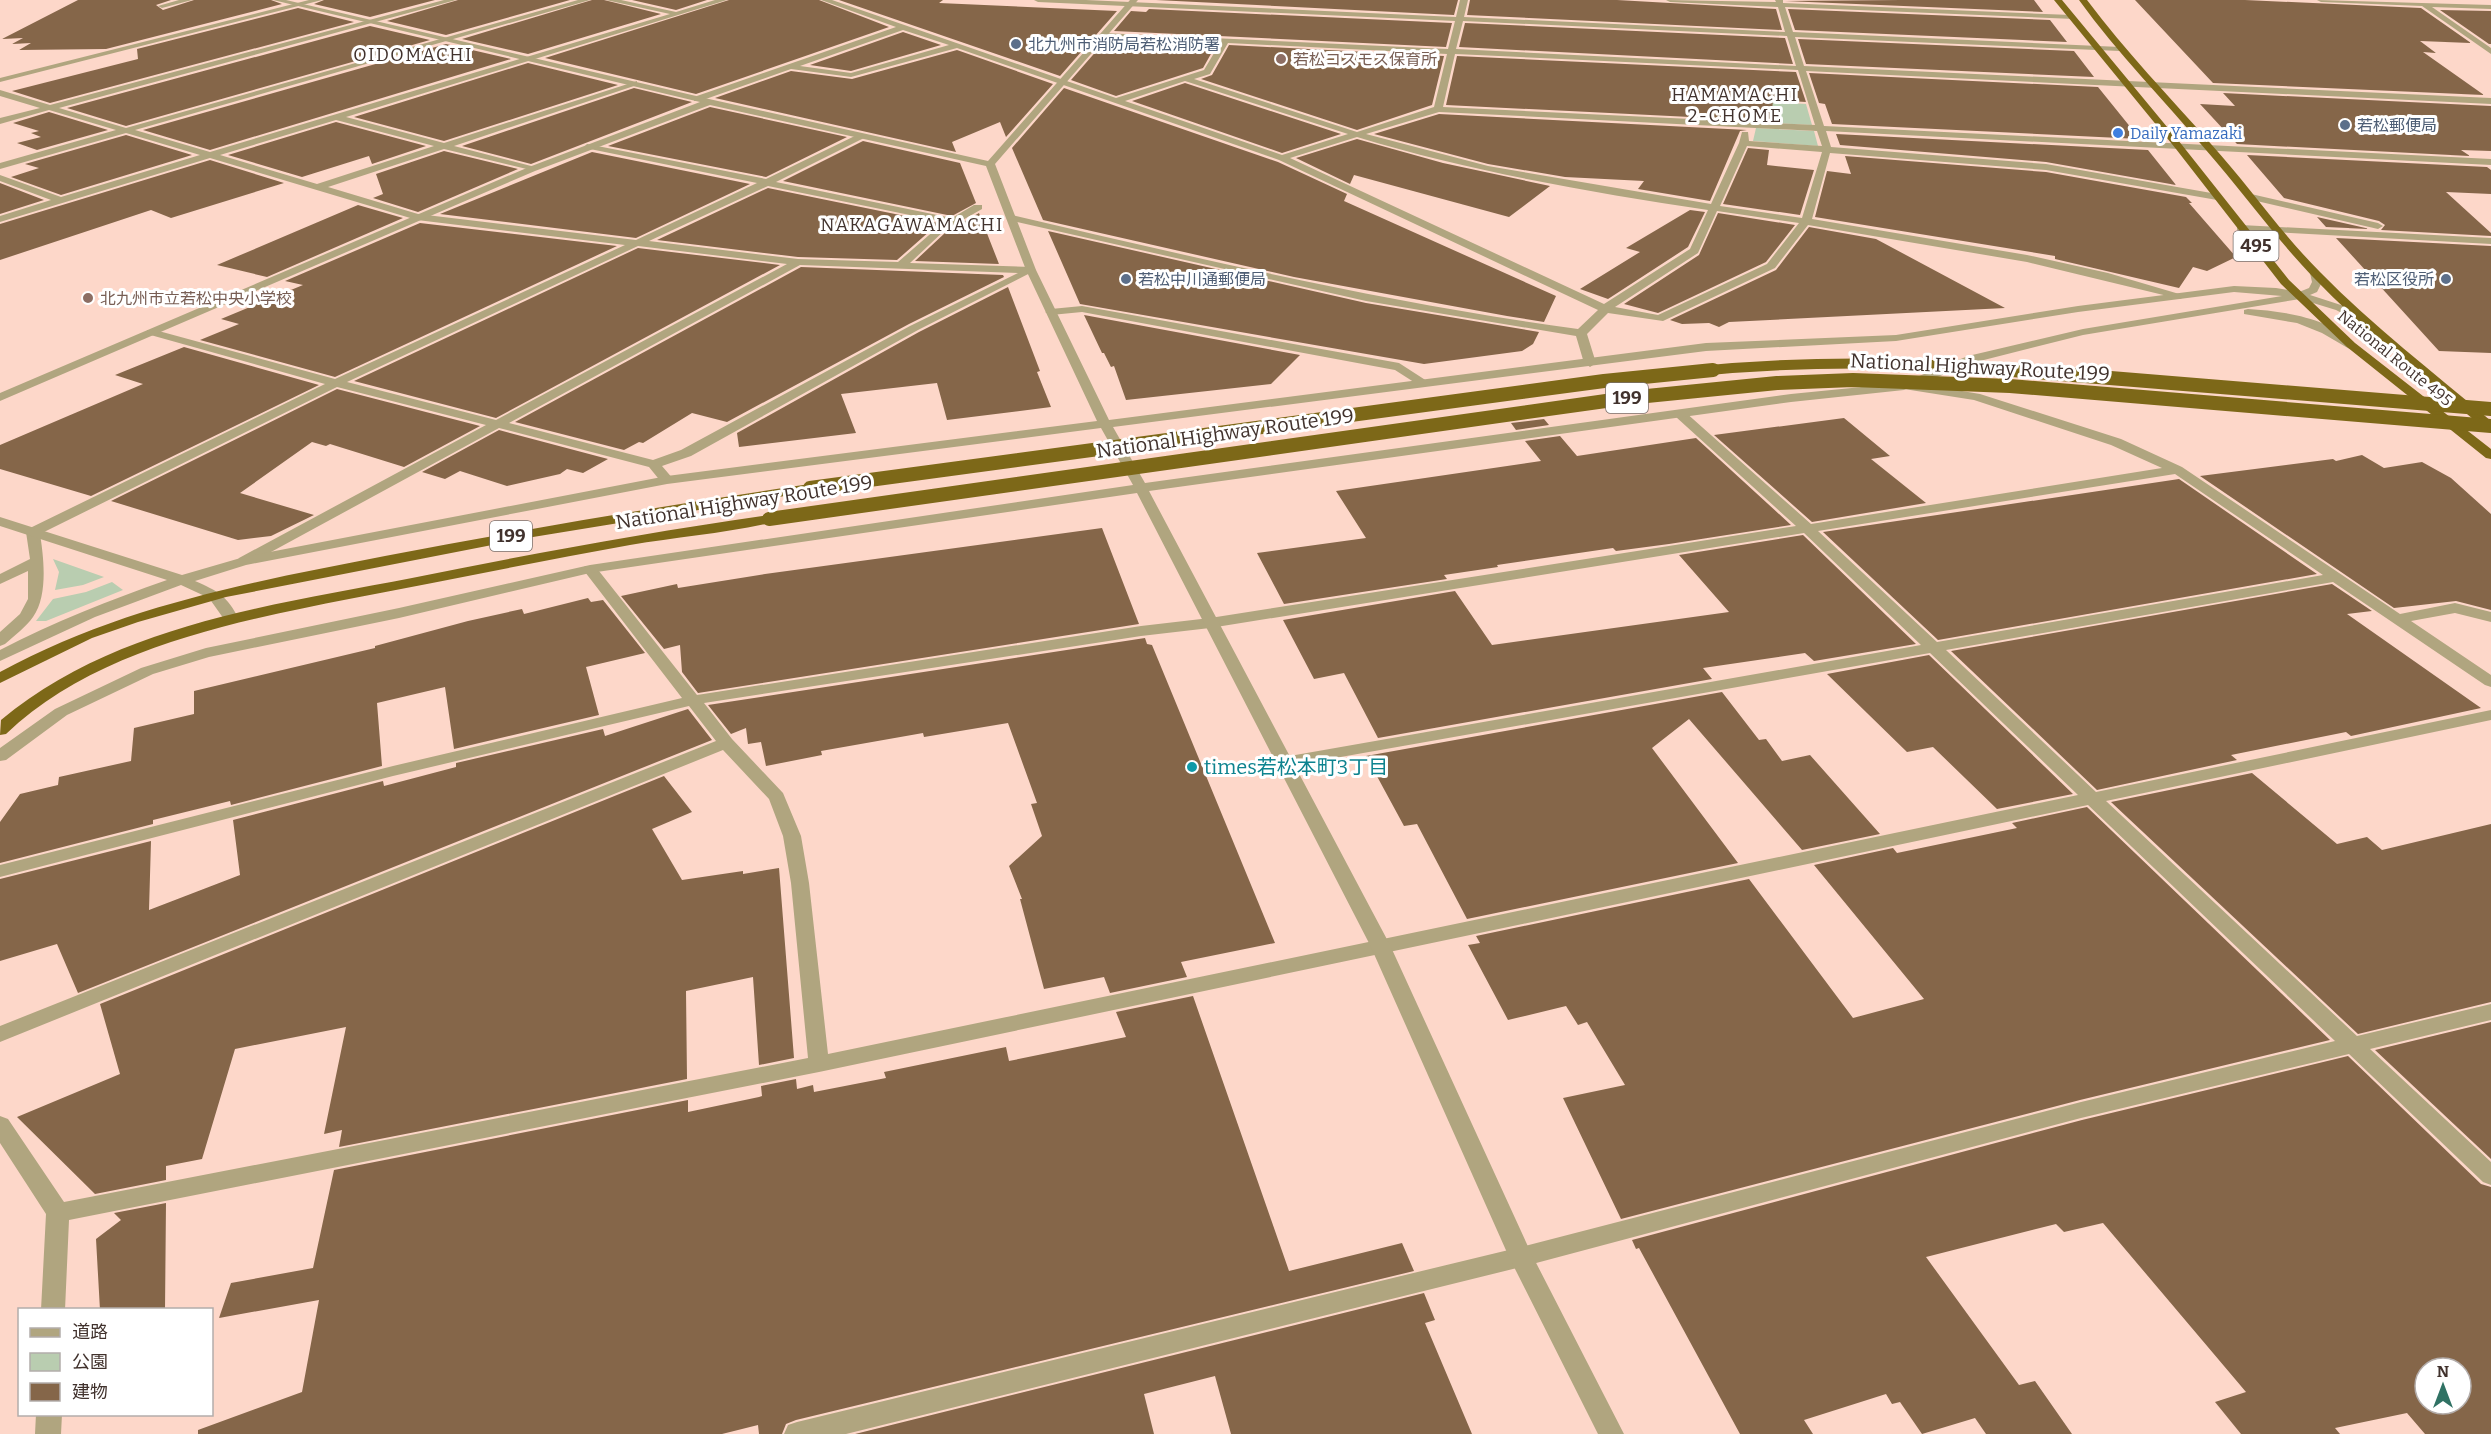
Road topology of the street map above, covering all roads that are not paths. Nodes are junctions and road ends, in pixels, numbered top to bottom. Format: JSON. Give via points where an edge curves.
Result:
{"nodes":[{"id":1,"x":188,"y":0,"type":"edge"},
{"id":2,"x":277,"y":0,"type":"edge"},
{"id":3,"x":318,"y":0,"type":"edge"},
{"id":4,"x":452,"y":0,"type":"edge"},
{"id":5,"x":586,"y":0,"type":"edge"},
{"id":6,"x":610,"y":0,"type":"edge"},
{"id":7,"x":723,"y":0,"type":"edge"},
{"id":8,"x":825,"y":0,"type":"edge"},
{"id":9,"x":1038,"y":0,"type":"edge"},
{"id":10,"x":1464,"y":0,"type":"edge"},
{"id":11,"x":1670,"y":0,"type":"edge"},
{"id":12,"x":2058,"y":0,"type":"edge"},
{"id":13,"x":2083,"y":0,"type":"edge"},
{"id":14,"x":2321,"y":0,"type":"edge"},
{"id":15,"x":1132,"y":2,"type":"edge"},
{"id":16,"x":1780,"y":2,"type":"edge"},
{"id":17,"x":2420,"y":2,"type":"edge"},
{"id":18,"x":298,"y":5,"type":"junction"},
{"id":19,"x":162,"y":6,"type":"dead end"},
{"id":20,"x":2491,"y":7,"type":"edge"},
{"id":21,"x":676,"y":13,"type":"junction"},
{"id":22,"x":2072,"y":17,"type":"junction"},
{"id":23,"x":1459,"y":20,"type":"junction"},
{"id":24,"x":369,"y":22,"type":"junction"},
{"id":25,"x":901,"y":28,"type":"junction"},
{"id":26,"x":1790,"y":34,"type":"junction"},
{"id":27,"x":1103,"y":35,"type":"junction"},
{"id":28,"x":447,"y":41,"type":"junction"},
{"id":29,"x":1225,"y":41,"type":"junction"},
{"id":30,"x":956,"y":46,"type":"junction"},
{"id":31,"x":2096,"y":47,"type":"junction"},
{"id":32,"x":2120,"y":49,"type":"junction"},
{"id":33,"x":2490,"y":51,"type":"edge"},
{"id":34,"x":1449,"y":52,"type":"junction"},
{"id":35,"x":528,"y":58,"type":"junction"},
{"id":36,"x":788,"y":67,"type":"junction"},
{"id":37,"x":1801,"y":69,"type":"junction"},
{"id":38,"x":1186,"y":79,"type":"junction"},
{"id":39,"x":0,"y":80,"type":"edge"},
{"id":40,"x":1064,"y":81,"type":"junction"},
{"id":41,"x":634,"y":83,"type":"junction"},
{"id":42,"x":2127,"y":85,"type":"junction"},
{"id":43,"x":2155,"y":86,"type":"junction"},
{"id":44,"x":0,"y":93,"type":"edge"},
{"id":45,"x":697,"y":99,"type":"junction"},
{"id":46,"x":1118,"y":100,"type":"junction"},
{"id":47,"x":2491,"y":101,"type":"edge"},
{"id":48,"x":710,"y":102,"type":"junction"},
{"id":49,"x":50,"y":107,"type":"junction"},
{"id":50,"x":1438,"y":109,"type":"junction"},
{"id":51,"x":335,"y":117,"type":"junction"},
{"id":52,"x":0,"y":121,"type":"edge"},
{"id":53,"x":1746,"y":124,"type":"junction"},
{"id":54,"x":1821,"y":128,"type":"junction"},
{"id":55,"x":125,"y":131,"type":"junction"},
{"id":56,"x":1359,"y":134,"type":"junction"},
{"id":57,"x":861,"y":136,"type":"junction"},
{"id":58,"x":1744,"y":143,"type":"junction"},
{"id":59,"x":443,"y":146,"type":"junction"},
{"id":60,"x":590,"y":146,"type":"junction"},
{"id":61,"x":2179,"y":147,"type":"junction"},
{"id":62,"x":2210,"y":148,"type":"junction"},
{"id":63,"x":1827,"y":150,"type":"junction"},
{"id":64,"x":208,"y":156,"type":"junction"},
{"id":65,"x":1282,"y":158,"type":"junction"},
{"id":66,"x":2491,"y":162,"type":"edge"},
{"id":67,"x":990,"y":164,"type":"junction"},
{"id":68,"x":0,"y":166,"type":"edge"},
{"id":69,"x":532,"y":168,"type":"junction"},
{"id":70,"x":0,"y":178,"type":"edge"},
{"id":71,"x":766,"y":183,"type":"junction"},
{"id":72,"x":316,"y":188,"type":"junction"},
{"id":73,"x":2217,"y":197,"type":"junction"},
{"id":74,"x":2250,"y":197,"type":"junction"},
{"id":75,"x":59,"y":200,"type":"junction"},
{"id":76,"x":978,"y":207,"type":"dead end"},
{"id":77,"x":1714,"y":207,"type":"junction"},
{"id":78,"x":417,"y":217,"type":"junction"},
{"id":79,"x":1012,"y":218,"type":"junction"},
{"id":80,"x":0,"y":219,"type":"edge"},
{"id":81,"x":1808,"y":220,"type":"junction"},
{"id":82,"x":953,"y":221,"type":"junction"},
{"id":83,"x":2241,"y":228,"type":"junction"},
{"id":84,"x":2276,"y":230,"type":"junction"},
{"id":85,"x":2422,"y":236,"type":"junction"},
{"id":86,"x":2491,"y":241,"type":"edge"},
{"id":87,"x":637,"y":242,"type":"junction"},
{"id":88,"x":798,"y":262,"type":"junction"},
{"id":89,"x":900,"y":266,"type":"junction"},
{"id":90,"x":1031,"y":270,"type":"junction"},
{"id":91,"x":2275,"y":270,"type":"junction"},
{"id":92,"x":2314,"y":273,"type":"junction"},
{"id":93,"x":2234,"y":289,"type":"junction"},
{"id":94,"x":2180,"y":296,"type":"junction"},
{"id":95,"x":2300,"y":296,"type":"junction"},
{"id":96,"x":1605,"y":309,"type":"junction"},
{"id":97,"x":2217,"y":311,"type":"junction"},
{"id":98,"x":1051,"y":312,"type":"junction"},
{"id":99,"x":2362,"y":320,"type":"junction"},
{"id":100,"x":151,"y":332,"type":"junction"},
{"id":101,"x":1581,"y":333,"type":"junction"},
{"id":102,"x":2351,"y":345,"type":"junction"},
{"id":103,"x":1590,"y":363,"type":"junction"},
{"id":104,"x":336,"y":383,"type":"junction"},
{"id":105,"x":1424,"y":383,"type":"junction"},
{"id":106,"x":1904,"y":386,"type":"junction"},
{"id":107,"x":0,"y":397,"type":"edge"},
{"id":108,"x":2491,"y":409,"type":"edge"},
{"id":109,"x":1680,"y":414,"type":"junction"},
{"id":110,"x":499,"y":423,"type":"junction"},
{"id":111,"x":1104,"y":423,"type":"junction"},
{"id":112,"x":2491,"y":427,"type":"edge"},
{"id":113,"x":2491,"y":455,"type":"edge"},
{"id":114,"x":654,"y":464,"type":"junction"},
{"id":115,"x":2177,"y":470,"type":"junction"},
{"id":116,"x":667,"y":480,"type":"junction"},
{"id":117,"x":1141,"y":488,"type":"junction"},
{"id":118,"x":0,"y":521,"type":"edge"},
{"id":119,"x":1807,"y":528,"type":"junction"},
{"id":120,"x":33,"y":532,"type":"junction"},
{"id":121,"x":37,"y":561,"type":"junction"},
{"id":122,"x":244,"y":561,"type":"junction"},
{"id":123,"x":590,"y":569,"type":"junction"},
{"id":124,"x":2336,"y":577,"type":"junction"},
{"id":125,"x":0,"y":579,"type":"edge"},
{"id":126,"x":181,"y":580,"type":"junction"},
{"id":127,"x":214,"y":595,"type":"junction"},
{"id":128,"x":2491,"y":617,"type":"edge"},
{"id":129,"x":231,"y":619,"type":"junction"},
{"id":130,"x":2397,"y":619,"type":"junction"},
{"id":131,"x":1210,"y":623,"type":"junction"},
{"id":132,"x":0,"y":641,"type":"edge"},
{"id":133,"x":1931,"y":647,"type":"junction"},
{"id":134,"x":0,"y":656,"type":"edge"},
{"id":135,"x":0,"y":678,"type":"edge"},
{"id":136,"x":2491,"y":682,"type":"edge"},
{"id":137,"x":694,"y":700,"type":"junction"},
{"id":138,"x":2491,"y":715,"type":"edge"},
{"id":139,"x":0,"y":730,"type":"edge"},
{"id":140,"x":726,"y":743,"type":"junction"},
{"id":141,"x":0,"y":756,"type":"edge"},
{"id":142,"x":1284,"y":762,"type":"junction"},
{"id":143,"x":2090,"y":797,"type":"junction"},
{"id":144,"x":0,"y":871,"type":"edge"},
{"id":145,"x":1380,"y":945,"type":"junction"},
{"id":146,"x":2491,"y":1012,"type":"edge"},
{"id":147,"x":0,"y":1034,"type":"edge"},
{"id":148,"x":2354,"y":1045,"type":"junction"},
{"id":149,"x":819,"y":1064,"type":"junction"},
{"id":150,"x":0,"y":1125,"type":"edge"},
{"id":151,"x":2491,"y":1176,"type":"edge"},
{"id":152,"x":58,"y":1214,"type":"junction"},
{"id":153,"x":1521,"y":1257,"type":"junction"},
{"id":154,"x":53,"y":1308,"type":"edge"},
{"id":155,"x":49,"y":1416,"type":"edge"},
{"id":156,"x":48,"y":1434,"type":"edge"},
{"id":157,"x":797,"y":1434,"type":"edge"},
{"id":158,"x":1611,"y":1434,"type":"edge"}],
"edges":[{"from":1,"to":19,"type":"street"},
{"from":2,"to":18,"type":"street"},
{"from":3,"to":18,"type":"street"},
{"from":4,"to":24,"type":"street"},
{"from":5,"to":28,"type":"street"},
{"from":6,"to":21,"type":"street"},
{"from":7,"to":21,"type":"street"},
{"from":8,"to":25,"type":"street"},
{"from":9,"to":15,"type":"street"},
{"from":10,"to":23,"type":"street"},
{"from":11,"to":16,"type":"street"},
{"from":12,"to":22,"type":"highway","name":"National Route 495","number":"495"},
{"from":13,"to":32,"type":"highway","name":"National Route 495","number":"495"},
{"from":14,"to":17,"type":"street"},
{"from":15,"to":23,"type":"street"},
{"from":15,"to":27,"type":"street"},
{"from":16,"to":22,"type":"street"},
{"from":16,"to":26,"type":"street"},
{"from":17,"to":20,"type":"street"},
{"from":17,"to":33,"type":"street"},
{"from":18,"to":24,"type":"street"},
{"from":18,"to":39,"type":"street"},
{"from":21,"to":35,"type":"street"},
{"from":22,"to":31,"type":"highway","name":"National Route 495","number":"495"},
{"from":23,"to":26,"type":"street"},
{"from":23,"to":34,"type":"street"},
{"from":24,"to":28,"type":"street"},
{"from":24,"to":49,"type":"street"},
{"from":25,"to":30,"type":"street"},
{"from":25,"to":36,"type":"street"},
{"from":26,"to":31,"type":"street"},
{"from":26,"to":37,"type":"street"},
{"from":27,"to":29,"type":"street"},
{"from":27,"to":40,"type":"street"},
{"from":28,"to":35,"type":"street"},
{"from":28,"to":55,"type":"street"},
{"from":29,"to":34,"type":"street"},
{"from":29,"to":38,"type":"street","via":[[1207,72]]},
{"from":30,"to":36,"type":"street","via":[[851,75]]},
{"from":30,"to":40,"type":"street"},
{"from":31,"to":32,"type":"street"},
{"from":31,"to":42,"type":"highway","name":"National Route 495","number":"495"},
{"from":32,"to":43,"type":"highway","name":"National Route 495","number":"495"},
{"from":34,"to":37,"type":"street"},
{"from":34,"to":50,"type":"street"},
{"from":35,"to":41,"type":"street"},
{"from":35,"to":51,"type":"street"},
{"from":36,"to":45,"type":"street"},
{"from":37,"to":42,"type":"street"},
{"from":37,"to":54,"type":"street"},
{"from":38,"to":46,"type":"street"},
{"from":38,"to":56,"type":"street"},
{"from":40,"to":46,"type":"street"},
{"from":40,"to":67,"type":"street"},
{"from":41,"to":45,"type":"street"},
{"from":41,"to":59,"type":"street"},
{"from":42,"to":43,"type":"street"},
{"from":42,"to":61,"type":"highway","name":"National Route 495","number":"495"},
{"from":43,"to":47,"type":"street"},
{"from":43,"to":62,"type":"highway","name":"National Route 495","number":"495"},
{"from":44,"to":49,"type":"street"},
{"from":45,"to":48,"type":"street"},
{"from":46,"to":65,"type":"street"},
{"from":48,"to":57,"type":"street"},
{"from":48,"to":60,"type":"street"},
{"from":49,"to":52,"type":"street"},
{"from":49,"to":55,"type":"street"},
{"from":50,"to":53,"type":"street"},
{"from":50,"to":56,"type":"street"},
{"from":51,"to":59,"type":"street"},
{"from":51,"to":64,"type":"street"},
{"from":53,"to":54,"type":"street"},
{"from":53,"to":58,"type":"street"},
{"from":54,"to":61,"type":"street"},
{"from":54,"to":63,"type":"street"},
{"from":55,"to":64,"type":"street"},
{"from":55,"to":68,"type":"street"},
{"from":56,"to":65,"type":"street"},
{"from":56,"to":77,"type":"street","via":[[1462,163]]},
{"from":57,"to":67,"type":"street"},
{"from":57,"to":71,"type":"street"},
{"from":58,"to":63,"type":"street"},
{"from":58,"to":77,"type":"street"},
{"from":59,"to":69,"type":"street"},
{"from":59,"to":72,"type":"street"},
{"from":60,"to":69,"type":"street"},
{"from":60,"to":71,"type":"street"},
{"from":61,"to":62,"type":"street"},
{"from":61,"to":73,"type":"highway","name":"National Route 495","number":"495"},
{"from":62,"to":66,"type":"street"},
{"from":62,"to":74,"type":"highway","name":"National Route 495","number":"495"},
{"from":63,"to":73,"type":"street","via":[[2046,167]]},
{"from":63,"to":81,"type":"street"},
{"from":64,"to":72,"type":"street"},
{"from":64,"to":75,"type":"street"},
{"from":65,"to":96,"type":"street"},
{"from":67,"to":79,"type":"street"},
{"from":69,"to":78,"type":"street"},
{"from":70,"to":75,"type":"street"},
{"from":71,"to":82,"type":"street"},
{"from":71,"to":87,"type":"street"},
{"from":72,"to":78,"type":"street"},
{"from":73,"to":83,"type":"highway","name":"National Route 495","number":"495"},
{"from":74,"to":84,"type":"highway","name":"National Route 495","number":"495"},
{"from":74,"to":85,"type":"street"},
{"from":75,"to":80,"type":"street"},
{"from":76,"to":82,"type":"street"},
{"from":77,"to":81,"type":"street"},
{"from":77,"to":96,"type":"street","via":[[1694,251]]},
{"from":78,"to":87,"type":"street"},
{"from":78,"to":100,"type":"street"},
{"from":79,"to":90,"type":"street"},
{"from":79,"to":101,"type":"street","via":[[1286,281]]},
{"from":81,"to":94,"type":"street","via":[[1968,246]]},
{"from":81,"to":96,"type":"street","via":[[1771,266],[1659,319]]},
{"from":82,"to":89,"type":"street","via":[[929,237]]},
{"from":83,"to":84,"type":"street"},
{"from":83,"to":91,"type":"highway","name":"National Route 495","number":"495"},
{"from":84,"to":85,"type":"street"},
{"from":84,"to":92,"type":"highway","name":"National Route 495","number":"495"},
{"from":85,"to":86,"type":"street"},
{"from":87,"to":88,"type":"street"},
{"from":87,"to":104,"type":"street"},
{"from":88,"to":89,"type":"street"},
{"from":88,"to":110,"type":"street"},
{"from":89,"to":90,"type":"street"},
{"from":90,"to":98,"type":"street"},
{"from":90,"to":114,"type":"street","via":[[914,328],[686,453]]},
{"from":91,"to":93,"type":"street","via":[[2272,280]]},
{"from":91,"to":95,"type":"highway","name":"National Route 495","number":"495"},
{"from":92,"to":95,"type":"street","via":[[2317,282],[2313,291]]},
{"from":92,"to":99,"type":"highway","name":"National Route 495","number":"495"},
{"from":93,"to":94,"type":"street"},
{"from":93,"to":95,"type":"street"},
{"from":94,"to":103,"type":"street","via":[[1896,338],[1706,347]]},
{"from":95,"to":97,"type":"street"},
{"from":95,"to":99,"type":"street"},
{"from":95,"to":102,"type":"highway","name":"National Route 495","number":"495"},
{"from":96,"to":101,"type":"street"},
{"from":97,"to":102,"type":"street","via":[[2289,317],[2320,327]]},
{"from":97,"to":106,"type":"street","via":[[2062,337],[1972,359]]},
{"from":98,"to":105,"type":"street","via":[[1082,309],[1399,367]]},
{"from":98,"to":111,"type":"street"},
{"from":99,"to":112,"type":"highway","name":"National Route 495","number":"495"},
{"from":100,"to":104,"type":"street"},
{"from":100,"to":107,"type":"street"},
{"from":101,"to":103,"type":"street"},
{"from":102,"to":113,"type":"highway","name":"National Route 495","number":"495"},
{"from":103,"to":105,"type":"street"},
{"from":104,"to":110,"type":"street"},
{"from":104,"to":120,"type":"street"},
{"from":105,"to":111,"type":"street"},
{"from":106,"to":109,"type":"street"},
{"from":106,"to":115,"type":"street","via":[[1976,397],[2116,442]]},
{"from":108,"to":127,"type":"highway","name":"National Highway Route 199","number":"199","bridge":true,"via":[[2002,369],[1918,364],[1760,365],[1604,381],[810,488],[512,536]]},
{"from":109,"to":117,"type":"street"},
{"from":109,"to":119,"type":"street"},
{"from":110,"to":114,"type":"street"},
{"from":110,"to":122,"type":"street"},
{"from":111,"to":116,"type":"street"},
{"from":111,"to":117,"type":"street"},
{"from":112,"to":129,"type":"highway","name":"National Highway Route 199","number":"199","bridge":true,"via":[[2010,386],[1777,383],[1627,398],[627,540]]},
{"from":114,"to":116,"type":"street"},
{"from":115,"to":119,"type":"street"},
{"from":115,"to":124,"type":"street"},
{"from":116,"to":122,"type":"street"},
{"from":117,"to":123,"type":"street"},
{"from":117,"to":131,"type":"street"},
{"from":118,"to":120,"type":"street"},
{"from":119,"to":131,"type":"street"},
{"from":119,"to":133,"type":"street"},
{"from":120,"to":121,"type":"street"},
{"from":120,"to":126,"type":"street"},
{"from":121,"to":125,"type":"street"},
{"from":121,"to":132,"type":"street","via":[[35,599],[26,616]]},
{"from":122,"to":126,"type":"street"},
{"from":123,"to":137,"type":"street"},
{"from":123,"to":141,"type":"street","via":[[206,653],[147,671],[61,712]]},
{"from":124,"to":130,"type":"street"},
{"from":124,"to":133,"type":"street"},
{"from":126,"to":127,"type":"street"},
{"from":126,"to":134,"type":"street","via":[[90,612]]},
{"from":127,"to":129,"type":"street"},
{"from":127,"to":135,"type":"highway","name":"National Highway Route 199","number":"199","via":[[107,627]]},
{"from":128,"to":130,"type":"street","via":[[2455,608]]},
{"from":129,"to":139,"type":"highway","name":"National Highway Route 199","number":"199","via":[[178,633],[90,670],[45,696]]},
{"from":130,"to":136,"type":"street"},
{"from":131,"to":137,"type":"street"},
{"from":131,"to":142,"type":"street"},
{"from":133,"to":142,"type":"street"},
{"from":133,"to":143,"type":"street"},
{"from":137,"to":140,"type":"street"},
{"from":137,"to":144,"type":"street","via":[[393,771]]},
{"from":138,"to":143,"type":"street"},
{"from":140,"to":147,"type":"street"},
{"from":140,"to":149,"type":"street","via":[[777,797],[792,836]]},
{"from":142,"to":145,"type":"street"},
{"from":143,"to":145,"type":"street"},
{"from":143,"to":148,"type":"street"},
{"from":145,"to":149,"type":"street"},
{"from":145,"to":153,"type":"street"},
{"from":146,"to":148,"type":"street"},
{"from":148,"to":151,"type":"street"},
{"from":148,"to":153,"type":"street","via":[[2081,1110]]},
{"from":149,"to":152,"type":"street"},
{"from":150,"to":152,"type":"street"},
{"from":152,"to":154,"type":"street"},
{"from":153,"to":157,"type":"street"},
{"from":153,"to":158,"type":"street"},
{"from":155,"to":156,"type":"street"}]}
